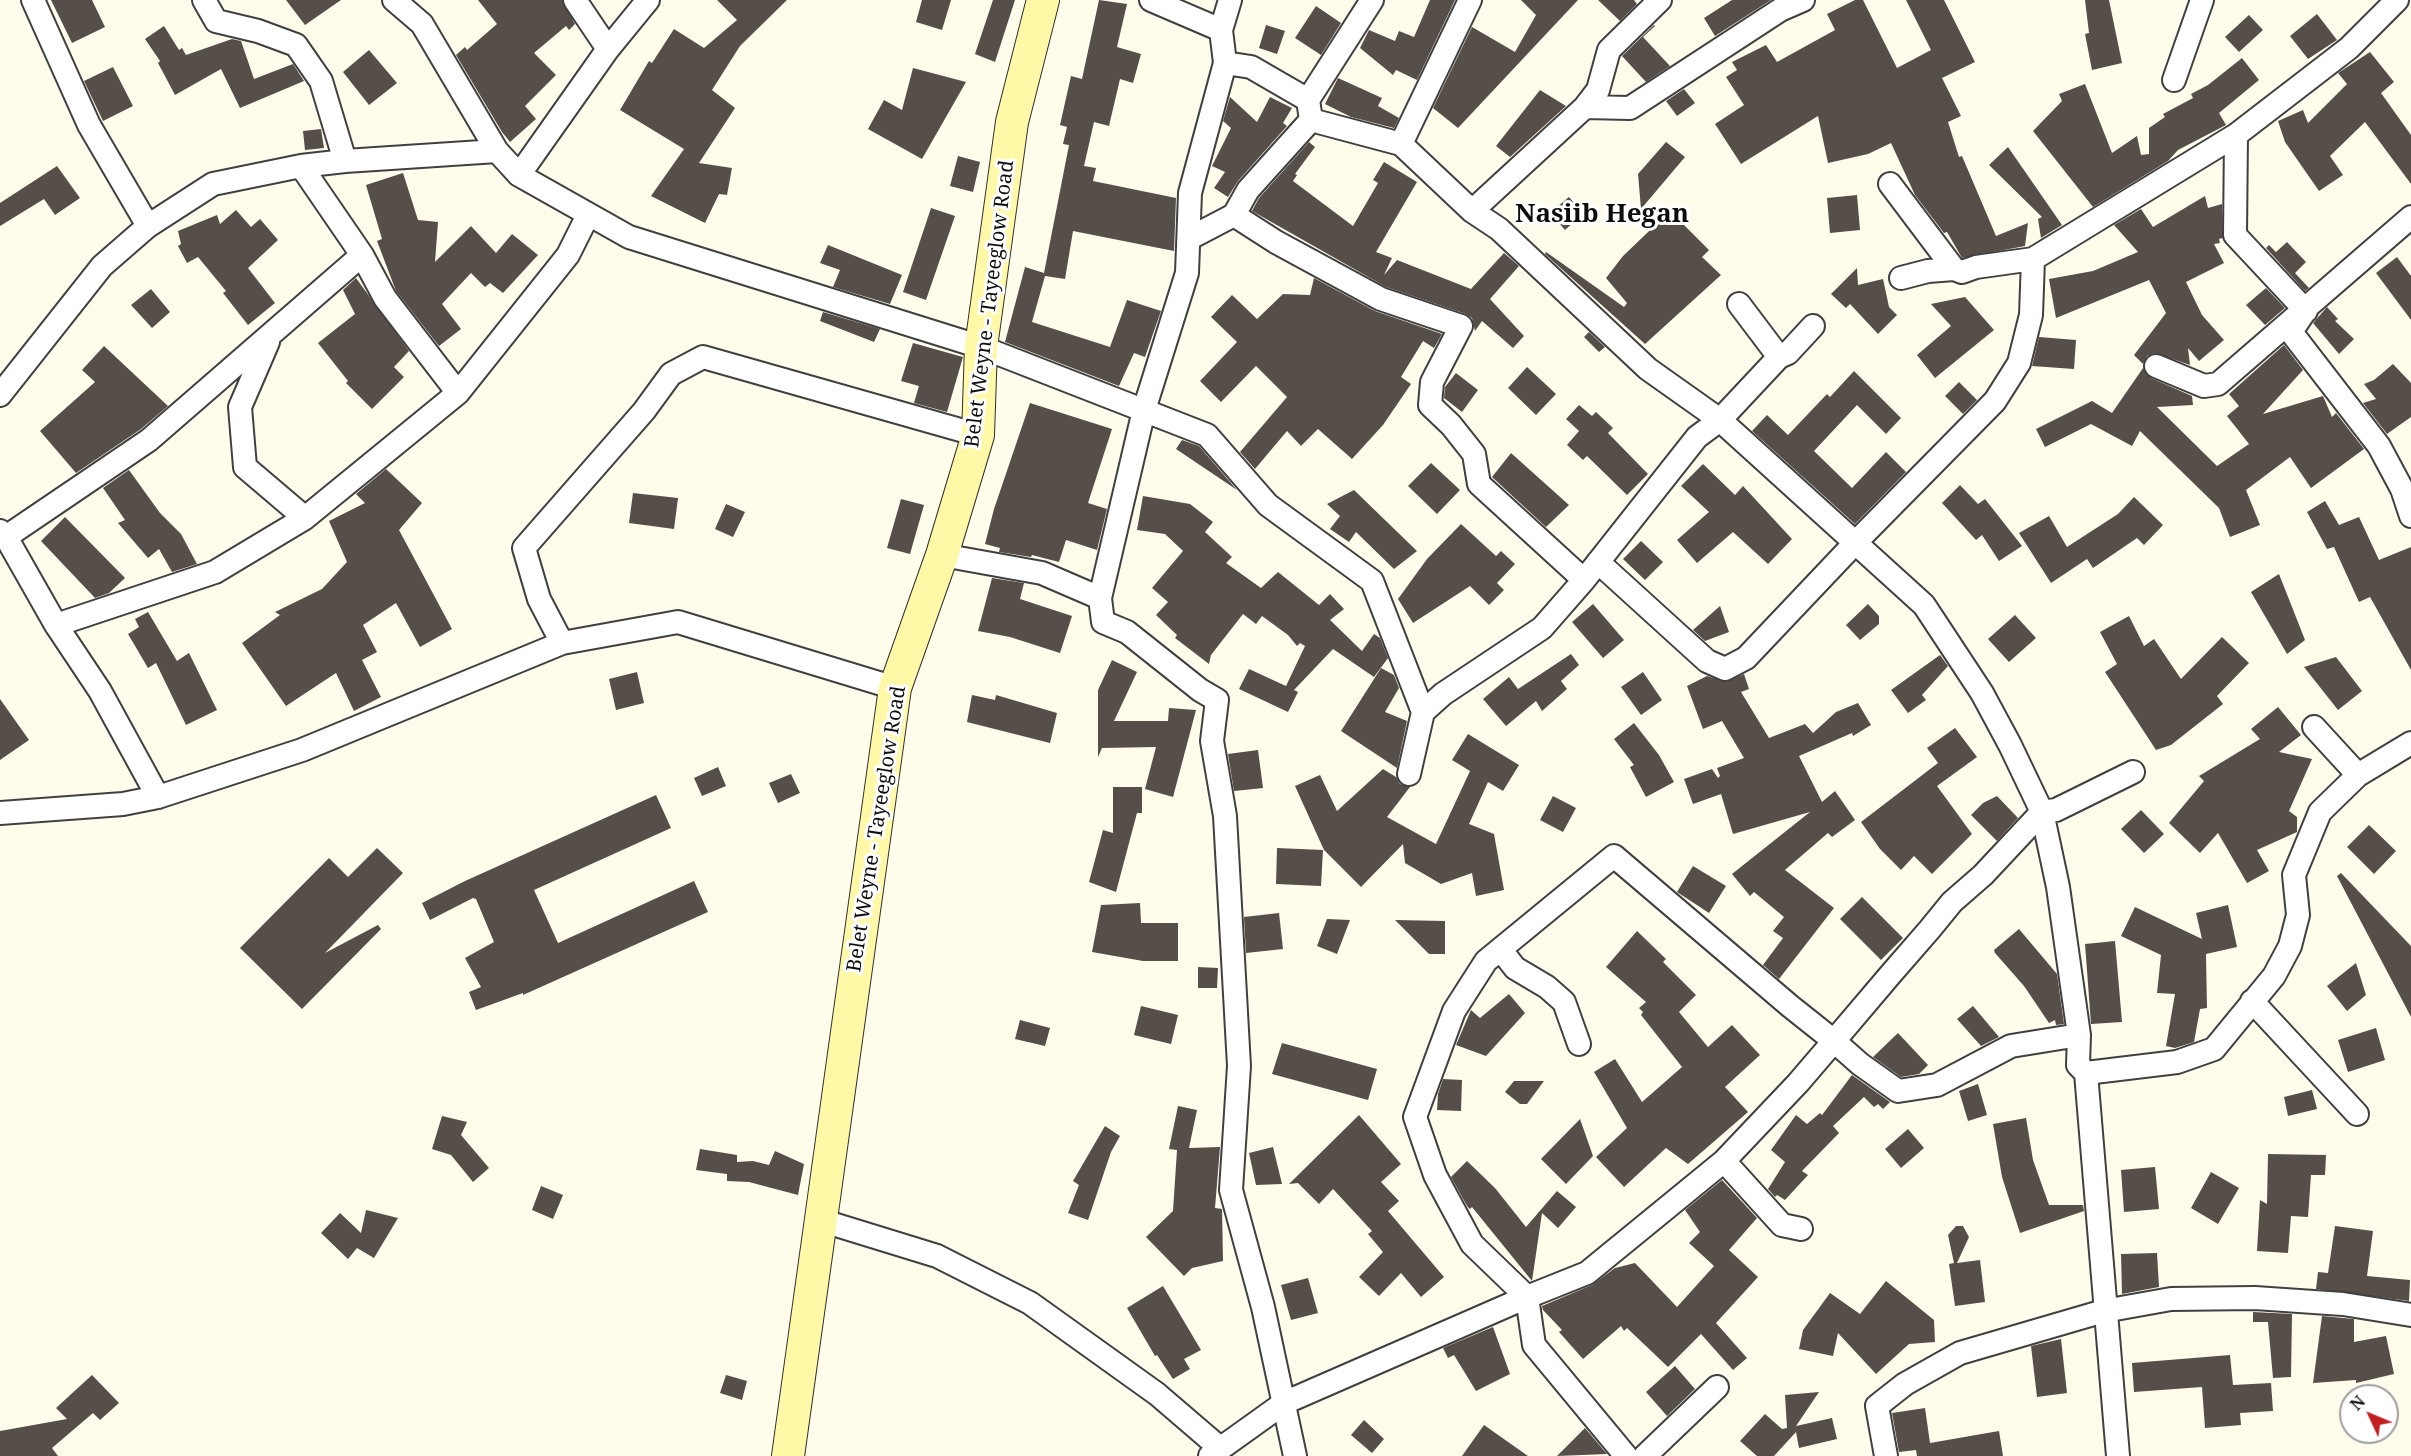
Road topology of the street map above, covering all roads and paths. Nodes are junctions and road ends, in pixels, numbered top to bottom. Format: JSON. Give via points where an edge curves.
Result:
{"nodes":[{"id":1,"x":33,"y":0,"type":"edge"},
{"id":2,"x":204,"y":0,"type":"edge"},
{"id":3,"x":394,"y":0,"type":"edge"},
{"id":4,"x":575,"y":0,"type":"edge"},
{"id":5,"x":648,"y":0,"type":"edge"},
{"id":6,"x":1043,"y":0,"type":"edge"},
{"id":7,"x":1151,"y":0,"type":"edge"},
{"id":8,"x":1230,"y":0,"type":"edge"},
{"id":9,"x":1372,"y":0,"type":"edge"},
{"id":10,"x":1470,"y":0,"type":"edge"},
{"id":11,"x":1660,"y":0,"type":"edge"},
{"id":12,"x":1803,"y":0,"type":"edge"},
{"id":13,"x":2202,"y":0,"type":"edge"},
{"id":14,"x":2397,"y":0,"type":"edge"},
{"id":15,"x":1221,"y":30,"type":"junction"},
{"id":16,"x":608,"y":49,"type":"junction"},
{"id":17,"x":1226,"y":63,"type":"junction"},
{"id":18,"x":2174,"y":80,"type":"dead end"},
{"id":19,"x":1585,"y":107,"type":"junction"},
{"id":20,"x":1309,"y":110,"type":"junction"},
{"id":21,"x":2236,"y":135,"type":"junction"},
{"id":22,"x":1401,"y":144,"type":"junction"},
{"id":23,"x":497,"y":151,"type":"junction"},
{"id":24,"x":345,"y":161,"type":"junction"},
{"id":25,"x":301,"y":166,"type":"junction"},
{"id":26,"x":519,"y":175,"type":"junction"},
{"id":27,"x":1890,"y":183,"type":"dead end"},
{"id":28,"x":1472,"y":211,"type":"junction"},
{"id":29,"x":588,"y":215,"type":"junction"},
{"id":30,"x":1234,"y":215,"type":"junction"},
{"id":31,"x":2411,"y":217,"type":"edge"},
{"id":32,"x":148,"y":226,"type":"junction"},
{"id":33,"x":1190,"y":238,"type":"junction"},
{"id":34,"x":362,"y":255,"type":"junction"},
{"id":35,"x":2033,"y":259,"type":"junction"},
{"id":36,"x":1954,"y":268,"type":"junction"},
{"id":37,"x":1901,"y":278,"type":"dead end"},
{"id":38,"x":1739,"y":304,"type":"dead end"},
{"id":39,"x":2306,"y":311,"type":"junction"},
{"id":40,"x":1813,"y":326,"type":"dead end"},
{"id":41,"x":269,"y":338,"type":"junction"},
{"id":42,"x":981,"y":347,"type":"junction"},
{"id":43,"x":1779,"y":357,"type":"junction"},
{"id":44,"x":2156,"y":366,"type":"dead end"},
{"id":45,"x":458,"y":393,"type":"junction"},
{"id":46,"x":0,"y":395,"type":"edge"},
{"id":47,"x":1144,"y":411,"type":"junction"},
{"id":48,"x":1720,"y":420,"type":"junction"},
{"id":49,"x":978,"y":435,"type":"junction"},
{"id":50,"x":2411,"y":516,"type":"edge"},
{"id":51,"x":305,"y":518,"type":"junction"},
{"id":52,"x":3,"y":534,"type":"edge"},
{"id":53,"x":1854,"y":543,"type":"junction"},
{"id":54,"x":942,"y":555,"type":"junction"},
{"id":55,"x":1598,"y":562,"type":"junction"},
{"id":56,"x":1584,"y":580,"type":"junction"},
{"id":57,"x":1100,"y":598,"type":"junction"},
{"id":58,"x":56,"y":625,"type":"junction"},
{"id":59,"x":562,"y":643,"type":"junction"},
{"id":60,"x":896,"y":688,"type":"junction"},
{"id":61,"x":1423,"y":712,"type":"junction"},
{"id":62,"x":2313,"y":727,"type":"dead end"},
{"id":63,"x":2411,"y":743,"type":"edge"},
{"id":64,"x":2133,"y":772,"type":"dead end"},
{"id":65,"x":1409,"y":774,"type":"dead end"},
{"id":66,"x":2358,"y":775,"type":"junction"},
{"id":67,"x":158,"y":797,"type":"junction"},
{"id":68,"x":2042,"y":812,"type":"junction"},
{"id":69,"x":0,"y":813,"type":"edge"},
{"id":70,"x":1500,"y":950,"type":"junction"},
{"id":71,"x":2252,"y":1001,"type":"junction"},
{"id":72,"x":2079,"y":1035,"type":"junction"},
{"id":73,"x":1834,"y":1041,"type":"junction"},
{"id":74,"x":1579,"y":1044,"type":"dead end"},
{"id":75,"x":2086,"y":1073,"type":"junction"},
{"id":76,"x":2357,"y":1114,"type":"dead end"},
{"id":77,"x":1724,"y":1161,"type":"junction"},
{"id":78,"x":820,"y":1220,"type":"junction"},
{"id":79,"x":1801,"y":1229,"type":"dead end"},
{"id":80,"x":1527,"y":1297,"type":"junction"},
{"id":81,"x":2104,"y":1311,"type":"junction"},
{"id":82,"x":2411,"y":1315,"type":"edge"},
{"id":83,"x":1717,"y":1387,"type":"dead end"},
{"id":84,"x":1284,"y":1403,"type":"junction"},
{"id":85,"x":1215,"y":1452,"type":"edge"},
{"id":86,"x":788,"y":1456,"type":"edge"},
{"id":87,"x":1295,"y":1456,"type":"edge"},
{"id":88,"x":1626,"y":1456,"type":"edge"},
{"id":89,"x":1645,"y":1456,"type":"edge"},
{"id":90,"x":1886,"y":1456,"type":"edge"},
{"id":91,"x":2118,"y":1456,"type":"edge"}],
"edges":[{"from":1,"to":32,"type":"street","via":[[89,125]]},
{"from":2,"to":24,"type":"street","via":[[216,21],[296,45],[321,81]]},
{"from":3,"to":23,"type":"street","via":[[422,24]]},
{"from":4,"to":16,"type":"street"},
{"from":5,"to":16,"type":"street"},
{"from":6,"to":42,"type":"main road","name":"Belet Weyne - Tayeeglow Road","via":[[1012,122]]},
{"from":7,"to":15,"type":"street"},
{"from":8,"to":15,"type":"street"},
{"from":9,"to":20,"type":"street"},
{"from":10,"to":22,"type":"street"},
{"from":11,"to":19,"type":"street","via":[[1609,50],[1598,90]]},
{"from":12,"to":19,"type":"street","via":[[1780,10],[1630,108]]},
{"from":13,"to":18,"type":"street"},
{"from":14,"to":21,"type":"street","via":[[2349,48]]},
{"from":15,"to":17,"type":"street"},
{"from":16,"to":26,"type":"street"},
{"from":17,"to":20,"type":"street","via":[[1251,67]]},
{"from":17,"to":33,"type":"street","via":[[1190,193]]},
{"from":19,"to":28,"type":"street"},
{"from":20,"to":22,"type":"street"},
{"from":20,"to":30,"type":"street","via":[[1248,190]]},
{"from":21,"to":35,"type":"street"},
{"from":21,"to":39,"type":"street","via":[[2235,235]]},
{"from":22,"to":28,"type":"street"},
{"from":23,"to":24,"type":"street"},
{"from":23,"to":26,"type":"street"},
{"from":24,"to":25,"type":"street"},
{"from":25,"to":32,"type":"street","via":[[213,184]]},
{"from":25,"to":34,"type":"street"},
{"from":26,"to":29,"type":"street"},
{"from":27,"to":36,"type":"street"},
{"from":28,"to":48,"type":"street","via":[[1499,229],[1648,369]]},
{"from":29,"to":42,"type":"street","via":[[629,237]]},
{"from":29,"to":45,"type":"street","via":[[568,255]]},
{"from":30,"to":33,"type":"street"},
{"from":30,"to":56,"type":"street","via":[[1381,299],[1461,326],[1432,382],[1430,405],[1474,454],[1479,484]]},
{"from":31,"to":39,"type":"street"},
{"from":32,"to":46,"type":"street","via":[[102,266]]},
{"from":33,"to":47,"type":"street","via":[[1187,273]]},
{"from":34,"to":41,"type":"street"},
{"from":34,"to":45,"type":"street","via":[[385,298]]},
{"from":35,"to":36,"type":"street","via":[[1962,272]]},
{"from":35,"to":53,"type":"street","via":[[2031,315],[2019,363],[1995,401]]},
{"from":36,"to":37,"type":"street"},
{"from":38,"to":43,"type":"street"},
{"from":39,"to":44,"type":"street","via":[[2218,384],[2204,386]]},
{"from":39,"to":50,"type":"street","via":[[2291,332],[2379,446],[2402,489]]},
{"from":40,"to":43,"type":"street","via":[[1788,353]]},
{"from":41,"to":51,"type":"street","via":[[240,407],[245,467]]},
{"from":41,"to":52,"type":"street","via":[[149,440]]},
{"from":42,"to":47,"type":"street"},
{"from":42,"to":49,"type":"main road","name":"Belet Weyne - Tayeeglow Road"},
{"from":43,"to":48,"type":"street"},
{"from":45,"to":51,"type":"street"},
{"from":47,"to":57,"type":"street"},
{"from":47,"to":61,"type":"street","via":[[1207,435],[1268,505],[1372,581]]},
{"from":48,"to":53,"type":"street"},
{"from":48,"to":55,"type":"street","via":[[1697,437]]},
{"from":49,"to":54,"type":"main road","name":"Belet Weyne - Tayeeglow Road"},
{"from":49,"to":59,"type":"street","via":[[703,357],[671,374],[644,411],[524,548],[539,599]]},
{"from":51,"to":58,"type":"street","via":[[215,572]]},
{"from":52,"to":58,"type":"street"},
{"from":53,"to":55,"type":"street","via":[[1746,658],[1725,669],[1707,661]]},
{"from":53,"to":68,"type":"street","via":[[1924,605],[1982,693]]},
{"from":54,"to":57,"type":"street","via":[[1042,573]]},
{"from":54,"to":60,"type":"main road","name":"Belet Weyne - Tayeeglow Road"},
{"from":55,"to":56,"type":"street"},
{"from":56,"to":61,"type":"street","via":[[1542,628],[1443,694]]},
{"from":57,"to":84,"type":"street","via":[[1103,622],[1127,632],[1217,700],[1212,741],[1225,816],[1239,1066],[1231,1190]]},
{"from":58,"to":67,"type":"street","via":[[100,692]]},
{"from":59,"to":60,"type":"street","via":[[678,622]]},
{"from":59,"to":67,"type":"street","via":[[302,750]]},
{"from":60,"to":78,"type":"main road","name":"Belet Weyne - Tayeeglow Road"},
{"from":61,"to":65,"type":"street"},
{"from":62,"to":66,"type":"street"},
{"from":63,"to":66,"type":"street"},
{"from":64,"to":68,"type":"street","via":[[2056,810]]},
{"from":66,"to":71,"type":"street","via":[[2320,812],[2294,875],[2298,915],[2290,946],[2274,976]]},
{"from":67,"to":69,"type":"street","via":[[123,804]]},
{"from":68,"to":72,"type":"street","via":[[2058,887]]},
{"from":68,"to":73,"type":"street","via":[[1952,902]]},
{"from":70,"to":73,"type":"street","via":[[1614,856]]},
{"from":70,"to":74,"type":"street","via":[[1515,968],[1564,1002]]},
{"from":70,"to":80,"type":"street","via":[[1486,961],[1454,1011],[1415,1117],[1435,1175],[1472,1244]]},
{"from":71,"to":75,"type":"street","via":[[2214,1049],[2177,1062]]},
{"from":71,"to":76,"type":"street"},
{"from":72,"to":73,"type":"street","via":[[2011,1046],[1937,1085],[1898,1091]]},
{"from":72,"to":75,"type":"street","via":[[2078,1065]]},
{"from":73,"to":77,"type":"street"},
{"from":75,"to":81,"type":"street"},
{"from":77,"to":79,"type":"street","via":[[1782,1225]]},
{"from":77,"to":80,"type":"street","via":[[1587,1273]]},
{"from":78,"to":85,"type":"street","via":[[937,1256],[1030,1303],[1157,1394]]},
{"from":78,"to":86,"type":"main road","name":"Belet Weyne - Tayeeglow Road"},
{"from":80,"to":84,"type":"street"},
{"from":80,"to":88,"type":"street","via":[[1534,1345]]},
{"from":81,"to":82,"type":"street","via":[[2171,1299],[2255,1298],[2343,1304]]},
{"from":81,"to":90,"type":"street","via":[[1960,1353],[1905,1384],[1877,1406]]},
{"from":81,"to":91,"type":"street"},
{"from":83,"to":89,"type":"street"},
{"from":84,"to":85,"type":"street"},
{"from":84,"to":87,"type":"street"}]}
